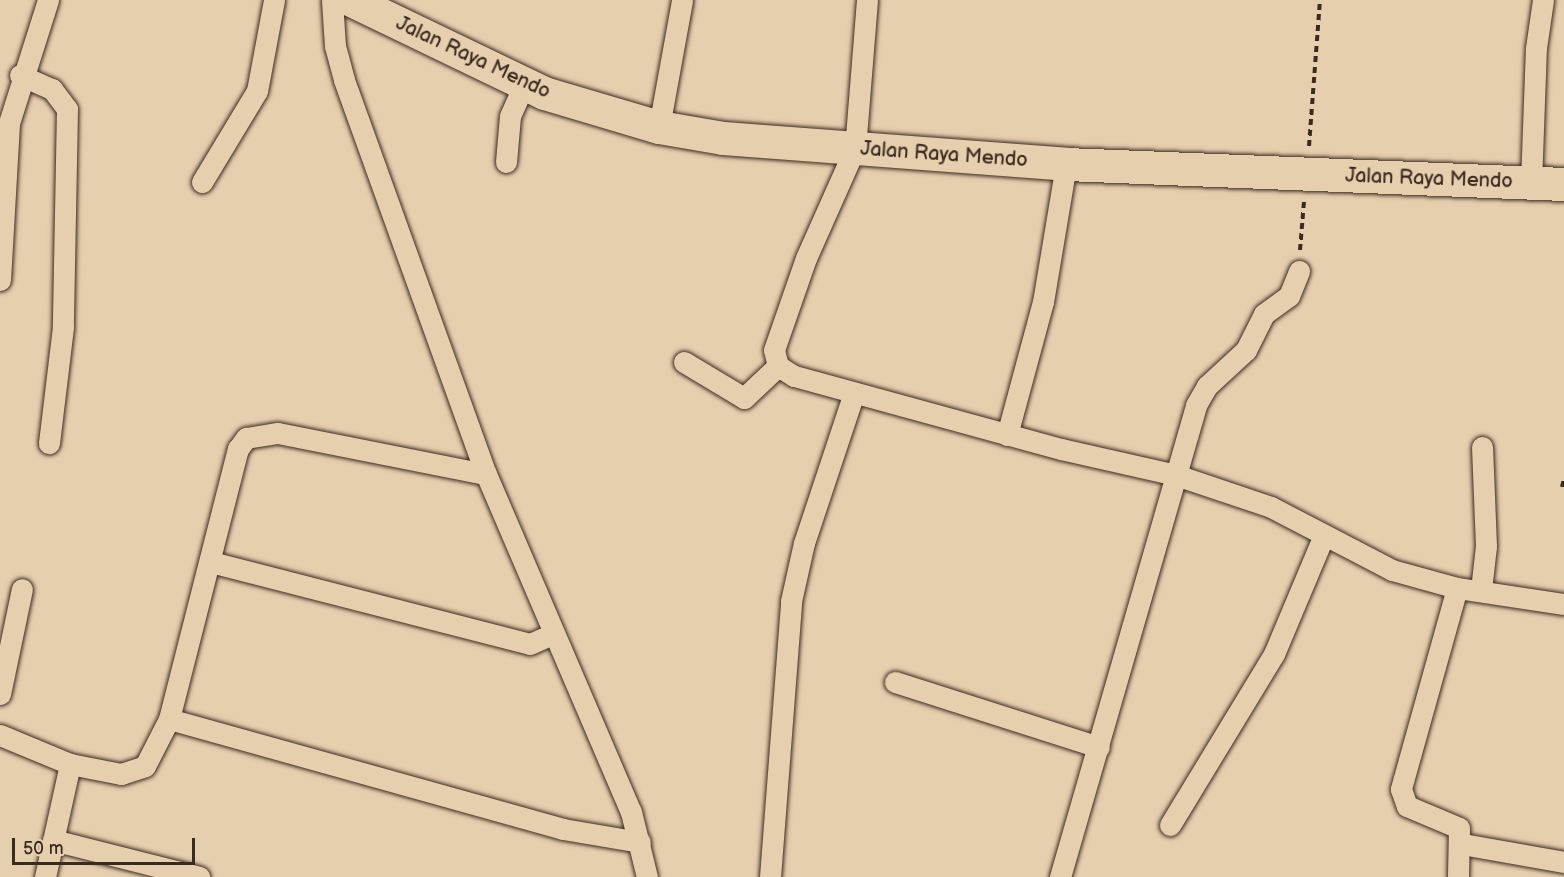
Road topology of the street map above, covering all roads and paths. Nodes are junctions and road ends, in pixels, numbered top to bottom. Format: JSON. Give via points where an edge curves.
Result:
{"nodes":[{"id":1,"x":48,"y":0,"type":"edge"},
{"id":2,"x":274,"y":0,"type":"edge"},
{"id":3,"x":332,"y":0,"type":"edge"},
{"id":4,"x":351,"y":0,"type":"edge"},
{"id":5,"x":682,"y":0,"type":"edge"},
{"id":6,"x":867,"y":0,"type":"edge"},
{"id":7,"x":1320,"y":0,"type":"edge"},
{"id":8,"x":1543,"y":0,"type":"edge"},
{"id":9,"x":20,"y":75,"type":"junction"},
{"id":10,"x":524,"y":85,"type":"junction"},
{"id":11,"x":659,"y":127,"type":"junction"},
{"id":12,"x":855,"y":148,"type":"junction"},
{"id":13,"x":506,"y":162,"type":"dead end"},
{"id":14,"x":1066,"y":164,"type":"junction"},
{"id":15,"x":1307,"y":174,"type":"junction"},
{"id":16,"x":202,"y":182,"type":"dead end"},
{"id":17,"x":1531,"y":183,"type":"junction"},
{"id":18,"x":1564,"y":184,"type":"edge"},
{"id":19,"x":1299,"y":271,"type":"joint"},
{"id":20,"x":0,"y":280,"type":"edge"},
{"id":21,"x":684,"y":362,"type":"dead end"},
{"id":22,"x":778,"y":366,"type":"junction"},
{"id":23,"x":854,"y":393,"type":"junction"},
{"id":24,"x":1007,"y":435,"type":"junction"},
{"id":25,"x":48,"y":443,"type":"dead end"},
{"id":26,"x":1482,"y":447,"type":"dead end"},
{"id":27,"x":486,"y":474,"type":"junction"},
{"id":28,"x":1176,"y":475,"type":"junction"},
{"id":29,"x":1564,"y":479,"type":"edge"},
{"id":30,"x":1562,"y":487,"type":"dead end"},
{"id":31,"x":1324,"y":535,"type":"junction"},
{"id":32,"x":211,"y":562,"type":"junction"},
{"id":33,"x":1457,"y":588,"type":"junction"},
{"id":34,"x":22,"y":589,"type":"dead end"},
{"id":35,"x":1481,"y":590,"type":"junction"},
{"id":36,"x":1564,"y":604,"type":"edge"},
{"id":37,"x":552,"y":634,"type":"junction"},
{"id":38,"x":895,"y":682,"type":"dead end"},
{"id":39,"x":0,"y":694,"type":"edge"},
{"id":40,"x":169,"y":719,"type":"junction"},
{"id":41,"x":0,"y":735,"type":"edge"},
{"id":42,"x":1099,"y":747,"type":"junction"},
{"id":43,"x":70,"y":764,"type":"junction"},
{"id":44,"x":1170,"y":825,"type":"dead end"},
{"id":45,"x":53,"y":840,"type":"junction"},
{"id":46,"x":640,"y":842,"type":"junction"},
{"id":47,"x":1462,"y":844,"type":"junction"},
{"id":48,"x":1564,"y":862,"type":"edge"},
{"id":49,"x":45,"y":877,"type":"edge"},
{"id":50,"x":199,"y":877,"type":"edge"},
{"id":51,"x":647,"y":877,"type":"edge"},
{"id":52,"x":770,"y":877,"type":"edge"},
{"id":53,"x":1060,"y":877,"type":"edge"},
{"id":54,"x":1458,"y":877,"type":"edge"}],
"edges":[{"from":1,"to":9,"type":"street"},
{"from":2,"to":16,"type":"street","via":[[256,91]]},
{"from":3,"to":27,"type":"street","via":[[344,80],[401,226]]},
{"from":4,"to":10,"type":"highway","name":"Jalan Raya Mendo"},
{"from":5,"to":11,"type":"street"},
{"from":6,"to":12,"type":"street"},
{"from":7,"to":15,"type":"path"},
{"from":8,"to":17,"type":"street","via":[[1536,48]]},
{"from":9,"to":20,"type":"street","via":[[9,123]]},
{"from":9,"to":25,"type":"street","via":[[52,89],[67,109],[63,327]]},
{"from":10,"to":11,"type":"highway","name":"Jalan Raya Mendo"},
{"from":10,"to":13,"type":"street","via":[[508,123]]},
{"from":11,"to":12,"type":"highway","name":"Jalan Raya Mendo"},
{"from":12,"to":14,"type":"highway","name":"Jalan Raya Mendo"},
{"from":12,"to":22,"type":"street","via":[[806,258],[774,350]]},
{"from":14,"to":15,"type":"highway","name":"Jalan Raya Mendo"},
{"from":14,"to":24,"type":"street","via":[[1043,302]]},
{"from":15,"to":17,"type":"highway","name":"Jalan Raya Mendo"},
{"from":15,"to":19,"type":"path"},
{"from":17,"to":18,"type":"highway","name":"Jalan Raya Mendo"},
{"from":19,"to":28,"type":"street","via":[[1289,296],[1264,314],[1246,350],[1207,386]]},
{"from":21,"to":22,"type":"street","via":[[744,398]]},
{"from":22,"to":23,"type":"street"},
{"from":23,"to":24,"type":"street"},
{"from":23,"to":52,"type":"street","via":[[804,543],[791,601]]},
{"from":24,"to":28,"type":"street"},
{"from":26,"to":35,"type":"street","via":[[1485,546]]},
{"from":27,"to":32,"type":"street","via":[[278,433],[246,438]]},
{"from":27,"to":37,"type":"street"},
{"from":28,"to":31,"type":"street","via":[[1271,507]]},
{"from":28,"to":42,"type":"street"},
{"from":29,"to":30,"type":"path"},
{"from":31,"to":33,"type":"street","via":[[1392,570]]},
{"from":31,"to":44,"type":"street","via":[[1274,654]]},
{"from":32,"to":37,"type":"street","via":[[530,644]]},
{"from":32,"to":40,"type":"street"},
{"from":33,"to":35,"type":"street"},
{"from":33,"to":47,"type":"street","via":[[1401,789],[1407,806],[1454,821]]},
{"from":34,"to":39,"type":"street"},
{"from":35,"to":36,"type":"street"},
{"from":37,"to":46,"type":"street"},
{"from":38,"to":42,"type":"street"},
{"from":40,"to":43,"type":"street","via":[[145,766],[134,772]]},
{"from":40,"to":46,"type":"street","via":[[563,829]]},
{"from":41,"to":43,"type":"street"},
{"from":42,"to":53,"type":"street"},
{"from":43,"to":45,"type":"street"},
{"from":45,"to":49,"type":"street"},
{"from":45,"to":50,"type":"street"},
{"from":46,"to":51,"type":"street"},
{"from":47,"to":48,"type":"street"},
{"from":47,"to":54,"type":"street"}]}
